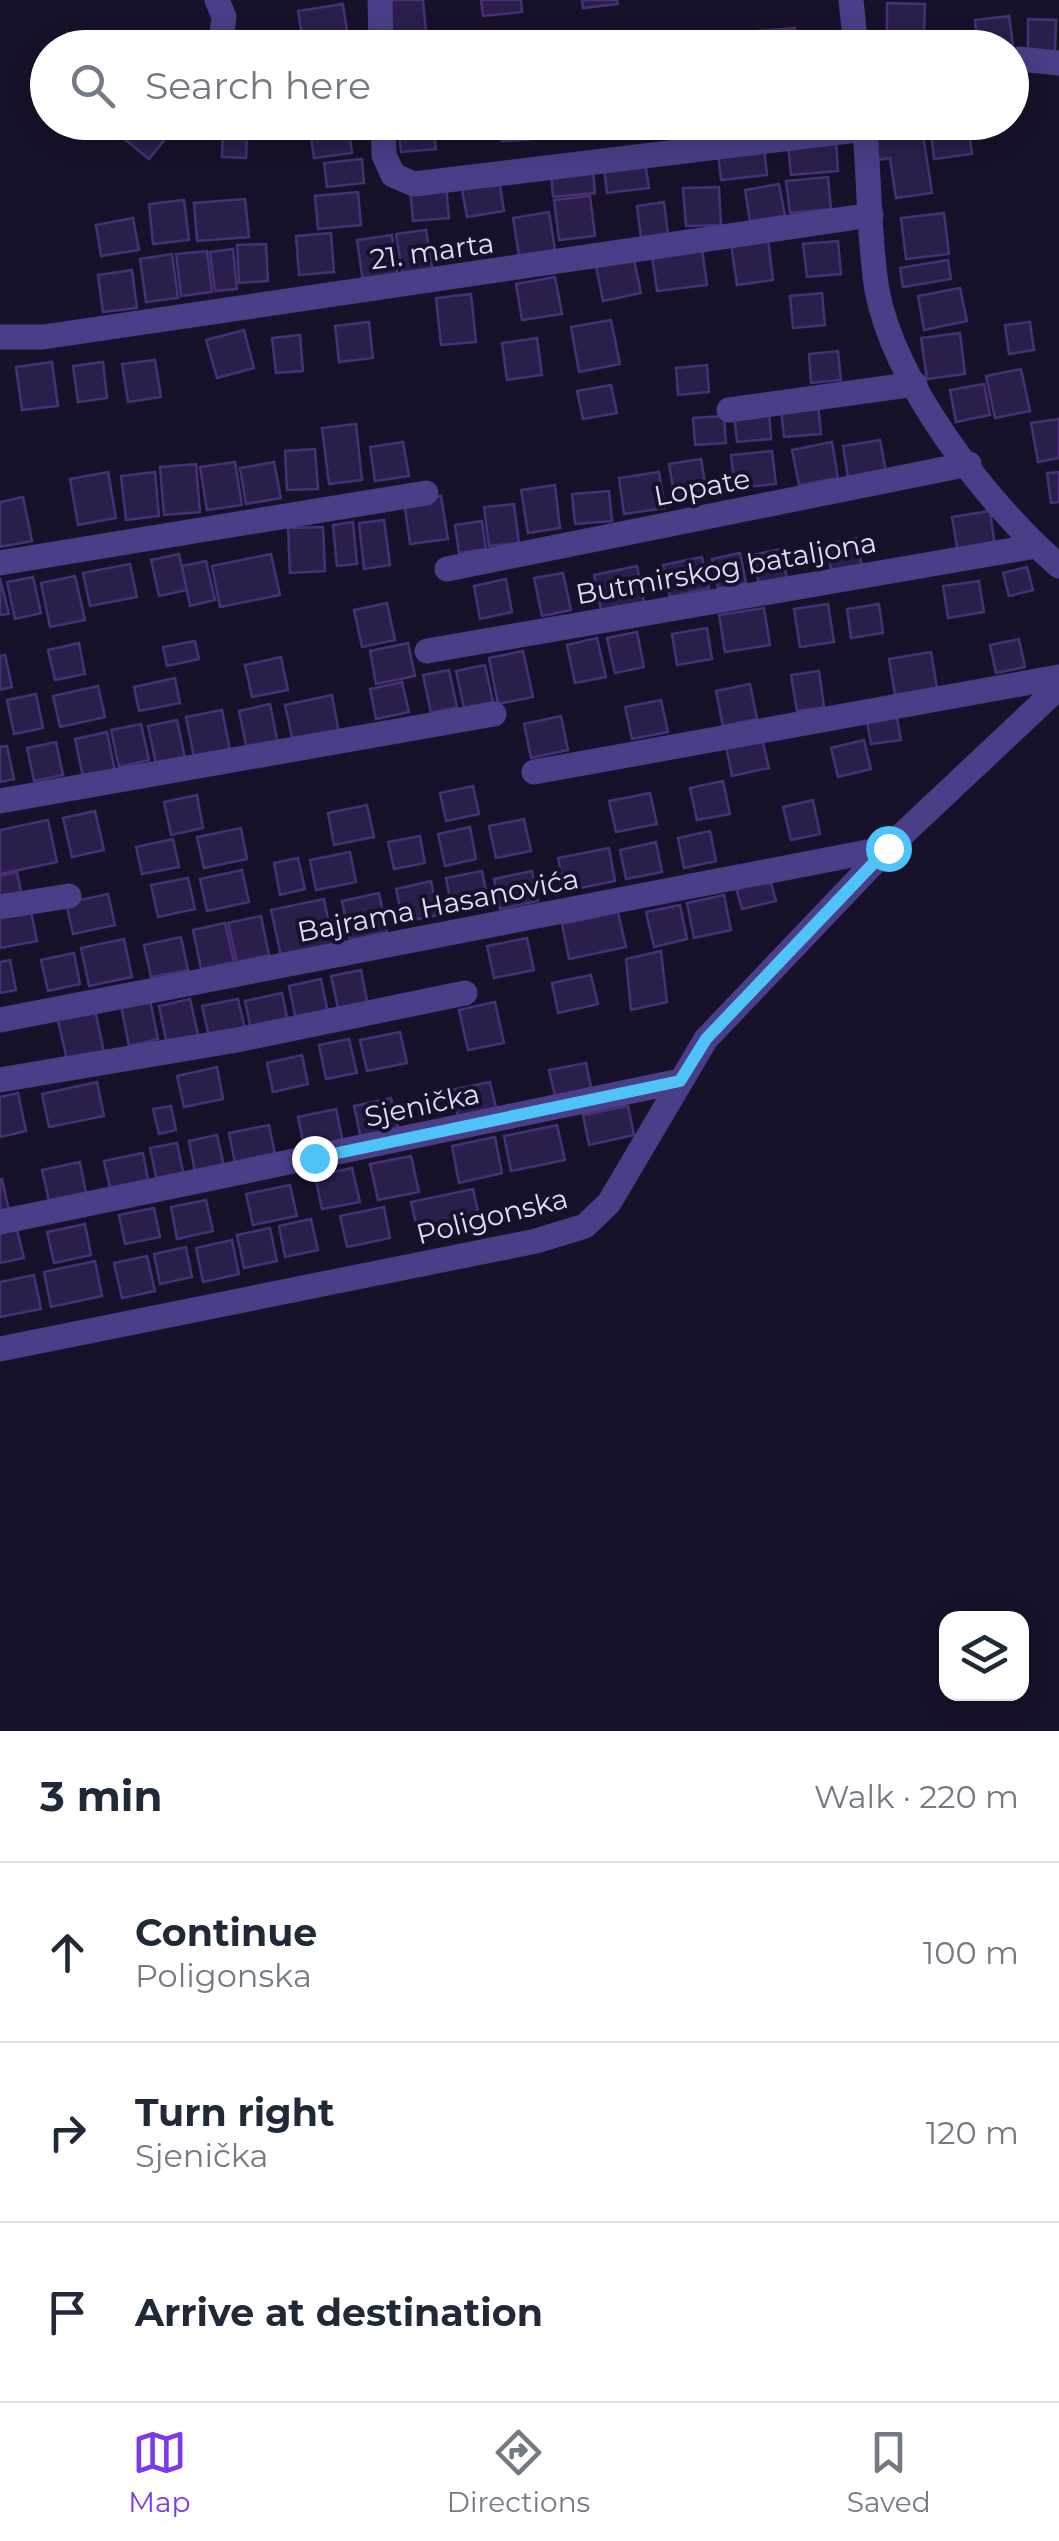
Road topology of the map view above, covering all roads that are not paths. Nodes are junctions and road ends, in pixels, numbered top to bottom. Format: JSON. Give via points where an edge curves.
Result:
{"nodes":[{"id":1,"x":217,"y":0,"type":"edge"},
{"id":2,"x":380,"y":0,"type":"edge"},
{"id":3,"x":852,"y":0,"type":"edge"},
{"id":4,"x":222,"y":30,"type":"edge"},
{"id":5,"x":381,"y":30,"type":"edge"},
{"id":6,"x":854,"y":30,"type":"edge"},
{"id":7,"x":1029,"y":60,"type":"edge"},
{"id":8,"x":1059,"y":63,"type":"edge"},
{"id":9,"x":384,"y":140,"type":"edge"},
{"id":10,"x":755,"y":140,"type":"edge"},
{"id":11,"x":865,"y":140,"type":"edge"},
{"id":12,"x":871,"y":215,"type":"junction"},
{"id":13,"x":0,"y":337,"type":"edge"},
{"id":14,"x":914,"y":384,"type":"junction"},
{"id":15,"x":728,"y":410,"type":"dead end"},
{"id":16,"x":968,"y":464,"type":"junction"},
{"id":17,"x":426,"y":494,"type":"dead end"},
{"id":18,"x":1036,"y":546,"type":"junction"},
{"id":19,"x":0,"y":563,"type":"edge"},
{"id":20,"x":1059,"y":566,"type":"edge"},
{"id":21,"x":447,"y":569,"type":"dead end"},
{"id":22,"x":427,"y":651,"type":"dead end"},
{"id":23,"x":1059,"y":676,"type":"edge"},
{"id":24,"x":1059,"y":687,"type":"edge"},
{"id":25,"x":494,"y":714,"type":"dead end"},
{"id":26,"x":534,"y":772,"type":"dead end"},
{"id":27,"x":0,"y":801,"type":"edge"},
{"id":28,"x":888,"y":848,"type":"junction"},
{"id":29,"x":69,"y":896,"type":"dead end"},
{"id":30,"x":0,"y":907,"type":"edge"},
{"id":31,"x":466,"y":993,"type":"dead end"},
{"id":32,"x":0,"y":1020,"type":"edge"},
{"id":33,"x":0,"y":1080,"type":"edge"},
{"id":34,"x":680,"y":1081,"type":"junction"},
{"id":35,"x":0,"y":1222,"type":"edge"},
{"id":36,"x":0,"y":1349,"type":"edge"}],
"edges":[{"from":1,"to":4,"type":"street"},
{"from":2,"to":5,"type":"street"},
{"from":3,"to":6,"type":"street"},
{"from":7,"to":8,"type":"street"},
{"from":9,"to":10,"type":"street","via":[[393,175],[414,184]]},
{"from":11,"to":12,"type":"street"},
{"from":12,"to":13,"type":"street","name":"21. marta","via":[[43,337]]},
{"from":12,"to":14,"type":"street","via":[[878,290],[890,336]]},
{"from":14,"to":15,"type":"street"},
{"from":14,"to":16,"type":"street"},
{"from":16,"to":18,"type":"street"},
{"from":16,"to":21,"type":"street","name":"Lopate"},
{"from":17,"to":19,"type":"street"},
{"from":18,"to":20,"type":"street"},
{"from":18,"to":22,"type":"street","name":"Butmirskog bataljona"},
{"from":23,"to":26,"type":"street"},
{"from":24,"to":28,"type":"street","name":"Poligonska"},
{"from":25,"to":27,"type":"street"},
{"from":28,"to":32,"type":"street","name":"Bajrama Hasanovića"},
{"from":28,"to":34,"type":"street","name":"Poligonska","via":[[706,1039]]},
{"from":29,"to":30,"type":"street"},
{"from":31,"to":33,"type":"street"},
{"from":34,"to":35,"type":"street","name":"Sjenička"},
{"from":34,"to":36,"type":"street","name":"Poligonska","via":[[628,1176],[585,1226]]}]}
